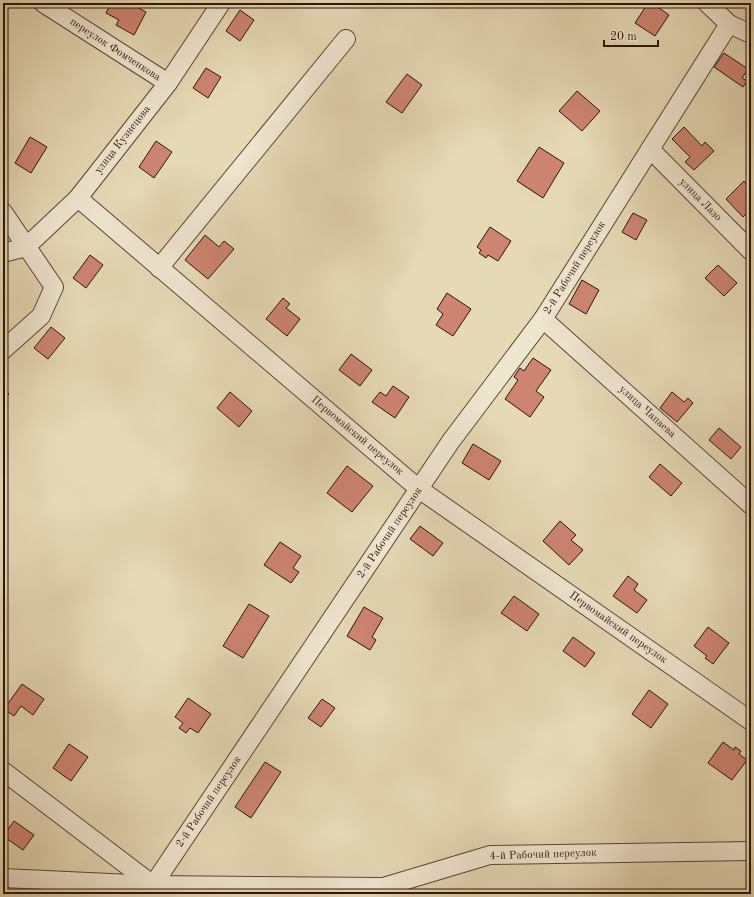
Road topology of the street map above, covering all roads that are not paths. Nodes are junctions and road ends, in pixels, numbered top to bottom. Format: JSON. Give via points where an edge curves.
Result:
{"nodes":[{"id":1,"x":43,"y":3,"type":"edge"},
{"id":2,"x":221,"y":3,"type":"edge"},
{"id":3,"x":707,"y":3,"type":"edge"},
{"id":4,"x":729,"y":24,"type":"junction"},
{"id":5,"x":751,"y":34,"type":"edge"},
{"id":6,"x":346,"y":39,"type":"dead end"},
{"id":7,"x":168,"y":83,"type":"junction"},
{"id":8,"x":650,"y":149,"type":"junction"},
{"id":9,"x":78,"y":198,"type":"junction"},
{"id":10,"x":3,"y":212,"type":"edge"},
{"id":11,"x":26,"y":247,"type":"junction"},
{"id":12,"x":751,"y":251,"type":"edge"},
{"id":13,"x":3,"y":253,"type":"edge"},
{"id":14,"x":159,"y":268,"type":"junction"},
{"id":15,"x":543,"y":319,"type":"junction"},
{"id":16,"x":3,"y":350,"type":"edge"},
{"id":17,"x":419,"y":489,"type":"junction"},
{"id":18,"x":751,"y":505,"type":"edge"},
{"id":19,"x":751,"y":720,"type":"edge"},
{"id":20,"x":3,"y":772,"type":"edge"},
{"id":21,"x":751,"y":851,"type":"edge"},
{"id":22,"x":3,"y":878,"type":"edge"},
{"id":23,"x":153,"y":885,"type":"junction"}],
"edges":[{"from":1,"to":7,"type":"street","name":"переулок Фомченкова"},
{"from":2,"to":7,"type":"street","name":"улица Кузнецова"},
{"from":3,"to":4,"type":"street"},
{"from":4,"to":5,"type":"street"},
{"from":4,"to":8,"type":"street","name":"2-й Рабочий переулок"},
{"from":6,"to":14,"type":"street"},
{"from":7,"to":9,"type":"street","name":"улица Кузнецова"},
{"from":8,"to":12,"type":"street","name":"улица Лазо"},
{"from":8,"to":15,"type":"street","name":"2-й Рабочий переулок"},
{"from":9,"to":11,"type":"street","name":"улица Кузнецова"},
{"from":9,"to":14,"type":"street","name":"Первомайский переулок"},
{"from":10,"to":11,"type":"street"},
{"from":11,"to":13,"type":"street","name":"улица Кузнецова"},
{"from":11,"to":16,"type":"street","via":[[54,287],[40,316]]},
{"from":14,"to":17,"type":"street","name":"Первомайский переулок"},
{"from":15,"to":17,"type":"street","name":"2-й Рабочий переулок","via":[[451,441]]},
{"from":15,"to":18,"type":"street","name":"улица Чапаева"},
{"from":17,"to":19,"type":"street","name":"Первомайский переулок"},
{"from":17,"to":23,"type":"street","name":"2-й Рабочий переулок"},
{"from":20,"to":23,"type":"street"},
{"from":21,"to":23,"type":"street","name":"4-й Рабочий переулок","via":[[490,855],[383,887]]},
{"from":22,"to":23,"type":"street","name":"4-й Рабочий переулок"}]}
